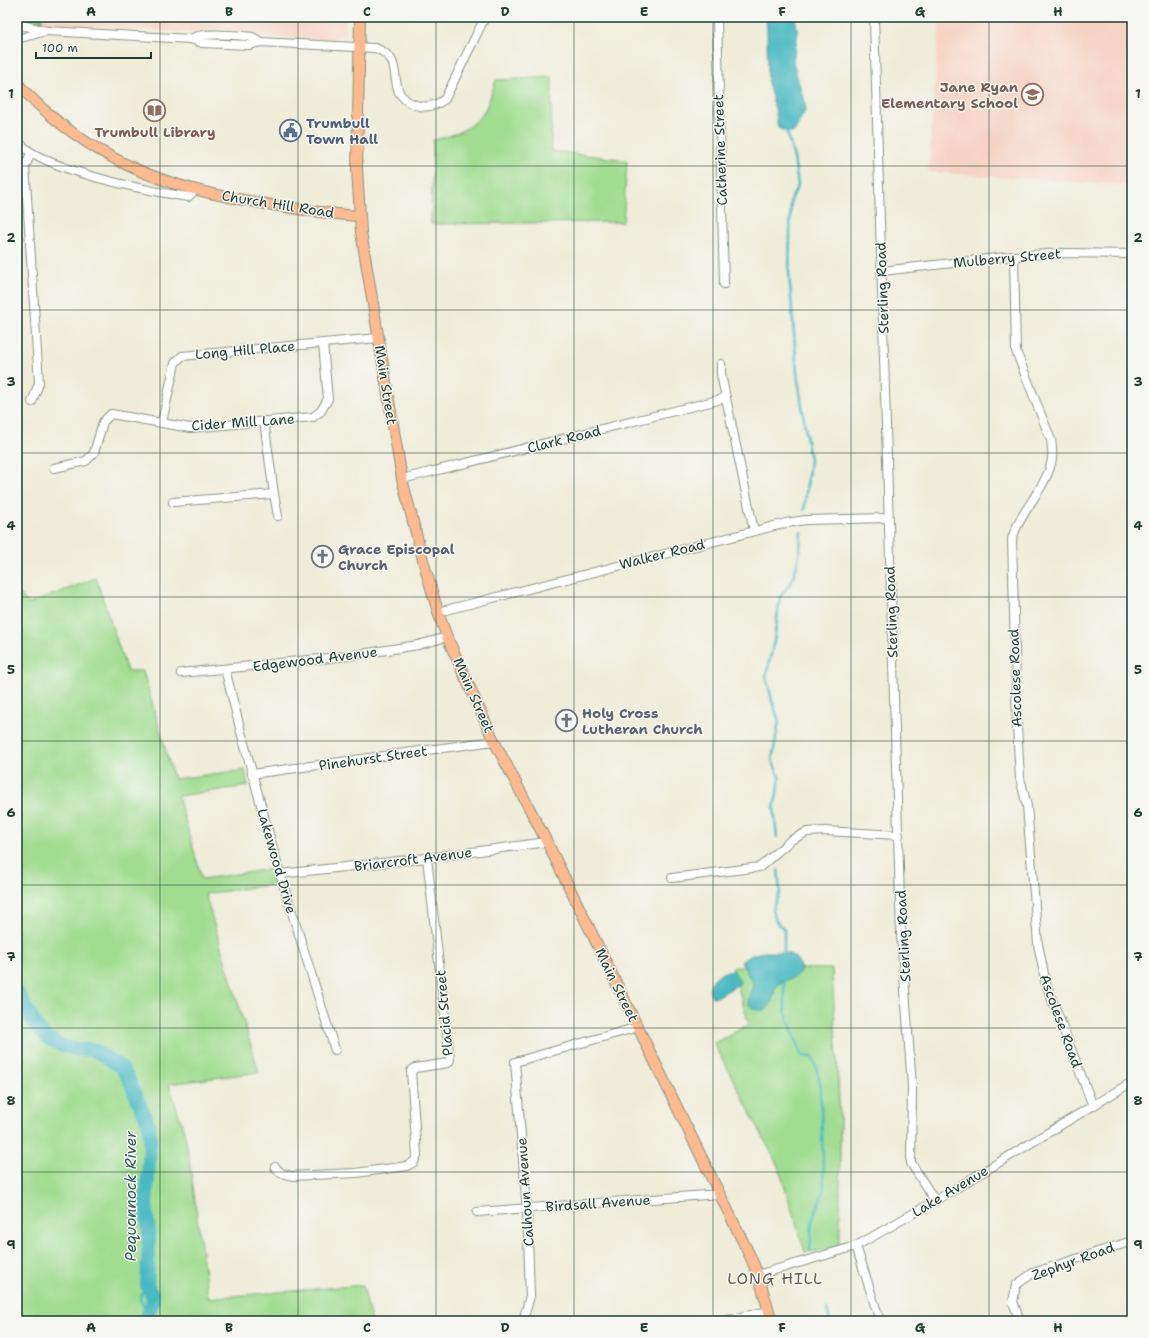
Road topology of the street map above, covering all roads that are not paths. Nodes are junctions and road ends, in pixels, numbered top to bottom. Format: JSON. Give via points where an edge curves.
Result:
{"nodes":[{"id":1,"x":360,"y":17,"type":"edge"},
{"id":2,"x":485,"y":17,"type":"edge"},
{"id":3,"x":717,"y":17,"type":"edge"},
{"id":4,"x":874,"y":17,"type":"edge"},
{"id":5,"x":17,"y":24,"type":"edge"},
{"id":6,"x":47,"y":31,"type":"junction"},
{"id":7,"x":17,"y":39,"type":"edge"},
{"id":8,"x":360,"y":47,"type":"junction"},
{"id":9,"x":17,"y":83,"type":"edge"},
{"id":10,"x":17,"y":140,"type":"edge"},
{"id":11,"x":31,"y":153,"type":"junction"},
{"id":12,"x":196,"y":190,"type":"junction"},
{"id":13,"x":360,"y":216,"type":"junction"},
{"id":14,"x":1132,"y":254,"type":"edge"},
{"id":15,"x":1014,"y":256,"type":"junction"},
{"id":16,"x":882,"y":271,"type":"junction"},
{"id":17,"x":724,"y":284,"type":"dead end"},
{"id":18,"x":378,"y":338,"type":"junction"},
{"id":19,"x":323,"y":344,"type":"junction"},
{"id":20,"x":721,"y":364,"type":"dead end"},
{"id":21,"x":726,"y":398,"type":"junction"},
{"id":22,"x":32,"y":402,"type":"dead end"},
{"id":23,"x":264,"y":421,"type":"junction"},
{"id":24,"x":162,"y":422,"type":"junction"},
{"id":25,"x":54,"y":468,"type":"dead end"},
{"id":26,"x":402,"y":480,"type":"junction"},
{"id":27,"x":274,"y":494,"type":"junction"},
{"id":28,"x":173,"y":502,"type":"dead end"},
{"id":29,"x":278,"y":516,"type":"dead end"},
{"id":30,"x":888,"y":518,"type":"junction"},
{"id":31,"x":754,"y":531,"type":"junction"},
{"id":32,"x":438,"y":612,"type":"junction"},
{"id":33,"x":447,"y":637,"type":"junction"},
{"id":34,"x":226,"y":670,"type":"junction"},
{"id":35,"x":182,"y":673,"type":"dead end"},
{"id":36,"x":494,"y":741,"type":"junction"},
{"id":37,"x":252,"y":774,"type":"junction"},
{"id":38,"x":899,"y":835,"type":"junction"},
{"id":39,"x":547,"y":842,"type":"junction"},
{"id":40,"x":428,"y":858,"type":"junction"},
{"id":41,"x":280,"y":874,"type":"junction"},
{"id":42,"x":672,"y":878,"type":"dead end"},
{"id":43,"x":638,"y":1027,"type":"junction"},
{"id":44,"x":335,"y":1050,"type":"dead end"},
{"id":45,"x":1132,"y":1082,"type":"edge"},
{"id":46,"x":1093,"y":1106,"type":"junction"},
{"id":47,"x":275,"y":1167,"type":"dead end"},
{"id":48,"x":720,"y":1194,"type":"junction"},
{"id":49,"x":935,"y":1201,"type":"junction"},
{"id":50,"x":527,"y":1209,"type":"junction"},
{"id":51,"x":477,"y":1212,"type":"dead end"},
{"id":52,"x":1132,"y":1241,"type":"edge"},
{"id":53,"x":856,"y":1246,"type":"junction"},
{"id":54,"x":758,"y":1275,"type":"junction"},
{"id":55,"x":769,"y":1311,"type":"junction"},
{"id":56,"x":523,"y":1321,"type":"edge"},
{"id":57,"x":724,"y":1321,"type":"edge"},
{"id":58,"x":772,"y":1321,"type":"edge"},
{"id":59,"x":880,"y":1321,"type":"edge"},
{"id":60,"x":1020,"y":1321,"type":"edge"}],
"edges":[{"from":1,"to":8,"type":"main road","name":"Main Street"},
{"from":2,"to":8,"type":"street","via":[[449,94],[433,106],[419,106],[404,98],[399,93],[393,62],[389,56],[375,48]]},
{"from":3,"to":17,"type":"street","name":"Catherine Street"},
{"from":4,"to":16,"type":"street","name":"Sterling Road"},
{"from":5,"to":6,"type":"street"},
{"from":6,"to":7,"type":"street"},
{"from":6,"to":8,"type":"street","via":[[191,39],[198,42],[223,39],[250,45],[260,42]]},
{"from":8,"to":13,"type":"main road","name":"Main Street","via":[[357,156]]},
{"from":9,"to":12,"type":"main road","name":"Church Hill Road","via":[[41,107],[78,137],[104,153],[144,172]]},
{"from":10,"to":11,"type":"street","name":"Church Hill Road"},
{"from":11,"to":12,"type":"street","name":"Church Hill Road","via":[[93,177],[162,193],[188,197]]},
{"from":11,"to":22,"type":"street","via":[[25,167],[40,383]]},
{"from":12,"to":13,"type":"main road","name":"Church Hill Road","via":[[285,207]]},
{"from":13,"to":18,"type":"main road","name":"Main Street"},
{"from":14,"to":15,"type":"street","name":"Mulberry Street","via":[[1063,253]]},
{"from":15,"to":16,"type":"street","name":"Mulberry Street"},
{"from":15,"to":46,"type":"street","name":"Ascolese Road","via":[[1016,351],[1053,449],[1049,469],[1018,522],[1012,539],[1020,778],[1027,806],[1042,970]]},
{"from":16,"to":30,"type":"street","name":"Sterling Road"},
{"from":18,"to":19,"type":"street","name":"Long Hill Place"},
{"from":18,"to":26,"type":"main road","name":"Main Street"},
{"from":19,"to":23,"type":"street","name":"Cider Mill Lane","via":[[328,399],[321,411],[313,417]]},
{"from":19,"to":24,"type":"street","name":"Long Hill Place","via":[[182,356],[176,363]]},
{"from":20,"to":21,"type":"street"},
{"from":21,"to":26,"type":"street","name":"Clark Road"},
{"from":21,"to":31,"type":"street"},
{"from":23,"to":24,"type":"street","name":"Cider Mill Lane","via":[[190,428]]},
{"from":23,"to":27,"type":"street"},
{"from":24,"to":25,"type":"street","name":"Cider Mill Lane","via":[[111,414],[103,422],[94,453],[90,458]]},
{"from":26,"to":32,"type":"main road","name":"Main Street"},
{"from":27,"to":28,"type":"street"},
{"from":27,"to":29,"type":"street"},
{"from":30,"to":31,"type":"street","name":"Walker Road","via":[[806,520]]},
{"from":30,"to":38,"type":"street","name":"Sterling Road"},
{"from":31,"to":32,"type":"street","name":"Walker Road"},
{"from":32,"to":33,"type":"main road","name":"Main Street"},
{"from":33,"to":34,"type":"street","name":"Edgewood Avenue","via":[[388,650]]},
{"from":33,"to":36,"type":"main road","name":"Main Street"},
{"from":34,"to":35,"type":"street","name":"Edgewood Avenue"},
{"from":34,"to":37,"type":"street","name":"Lakewood Drive"},
{"from":36,"to":37,"type":"street","name":"Pinehurst Street"},
{"from":36,"to":39,"type":"main road","name":"Main Street"},
{"from":37,"to":41,"type":"street","name":"Lakewood Drive"},
{"from":38,"to":42,"type":"street","via":[[807,832],[791,840],[760,867]]},
{"from":38,"to":49,"type":"street","name":"Sterling Road","via":[[901,935],[912,1086],[911,1163]]},
{"from":39,"to":40,"type":"street","name":"Briarcroft Avenue"},
{"from":39,"to":43,"type":"main road","name":"Main Street"},
{"from":40,"to":41,"type":"street","name":"Briarcroft Avenue"},
{"from":40,"to":47,"type":"street","name":"Placid Street","via":[[450,1060],[448,1063],[415,1068],[411,1071],[417,1155],[414,1162],[407,1166],[356,1173],[292,1176],[281,1173]]},
{"from":41,"to":44,"type":"street","name":"Lakewood Drive"},
{"from":43,"to":48,"type":"main road","name":"Main Street"},
{"from":43,"to":50,"type":"street","name":"Calhoun Avenue","via":[[515,1062]]},
{"from":45,"to":46,"type":"street","name":"Lake Avenue"},
{"from":46,"to":49,"type":"street","name":"Lake Avenue"},
{"from":48,"to":50,"type":"street","name":"Birdsall Avenue"},
{"from":48,"to":54,"type":"main road","name":"Main Street"},
{"from":49,"to":53,"type":"street","name":"Lake Avenue"},
{"from":50,"to":51,"type":"street","name":"Birdsall Avenue"},
{"from":50,"to":56,"type":"street","name":"Calhoun Avenue","via":[[530,1296]]},
{"from":52,"to":60,"type":"street","name":"Zephyr Road","via":[[1033,1273],[1016,1285],[1013,1302]]},
{"from":53,"to":54,"type":"street","name":"Lake Avenue"},
{"from":53,"to":59,"type":"street"},
{"from":54,"to":55,"type":"main road","name":"Main Street"},
{"from":55,"to":57,"type":"street"},
{"from":55,"to":58,"type":"main road","name":"Main Street"}]}
